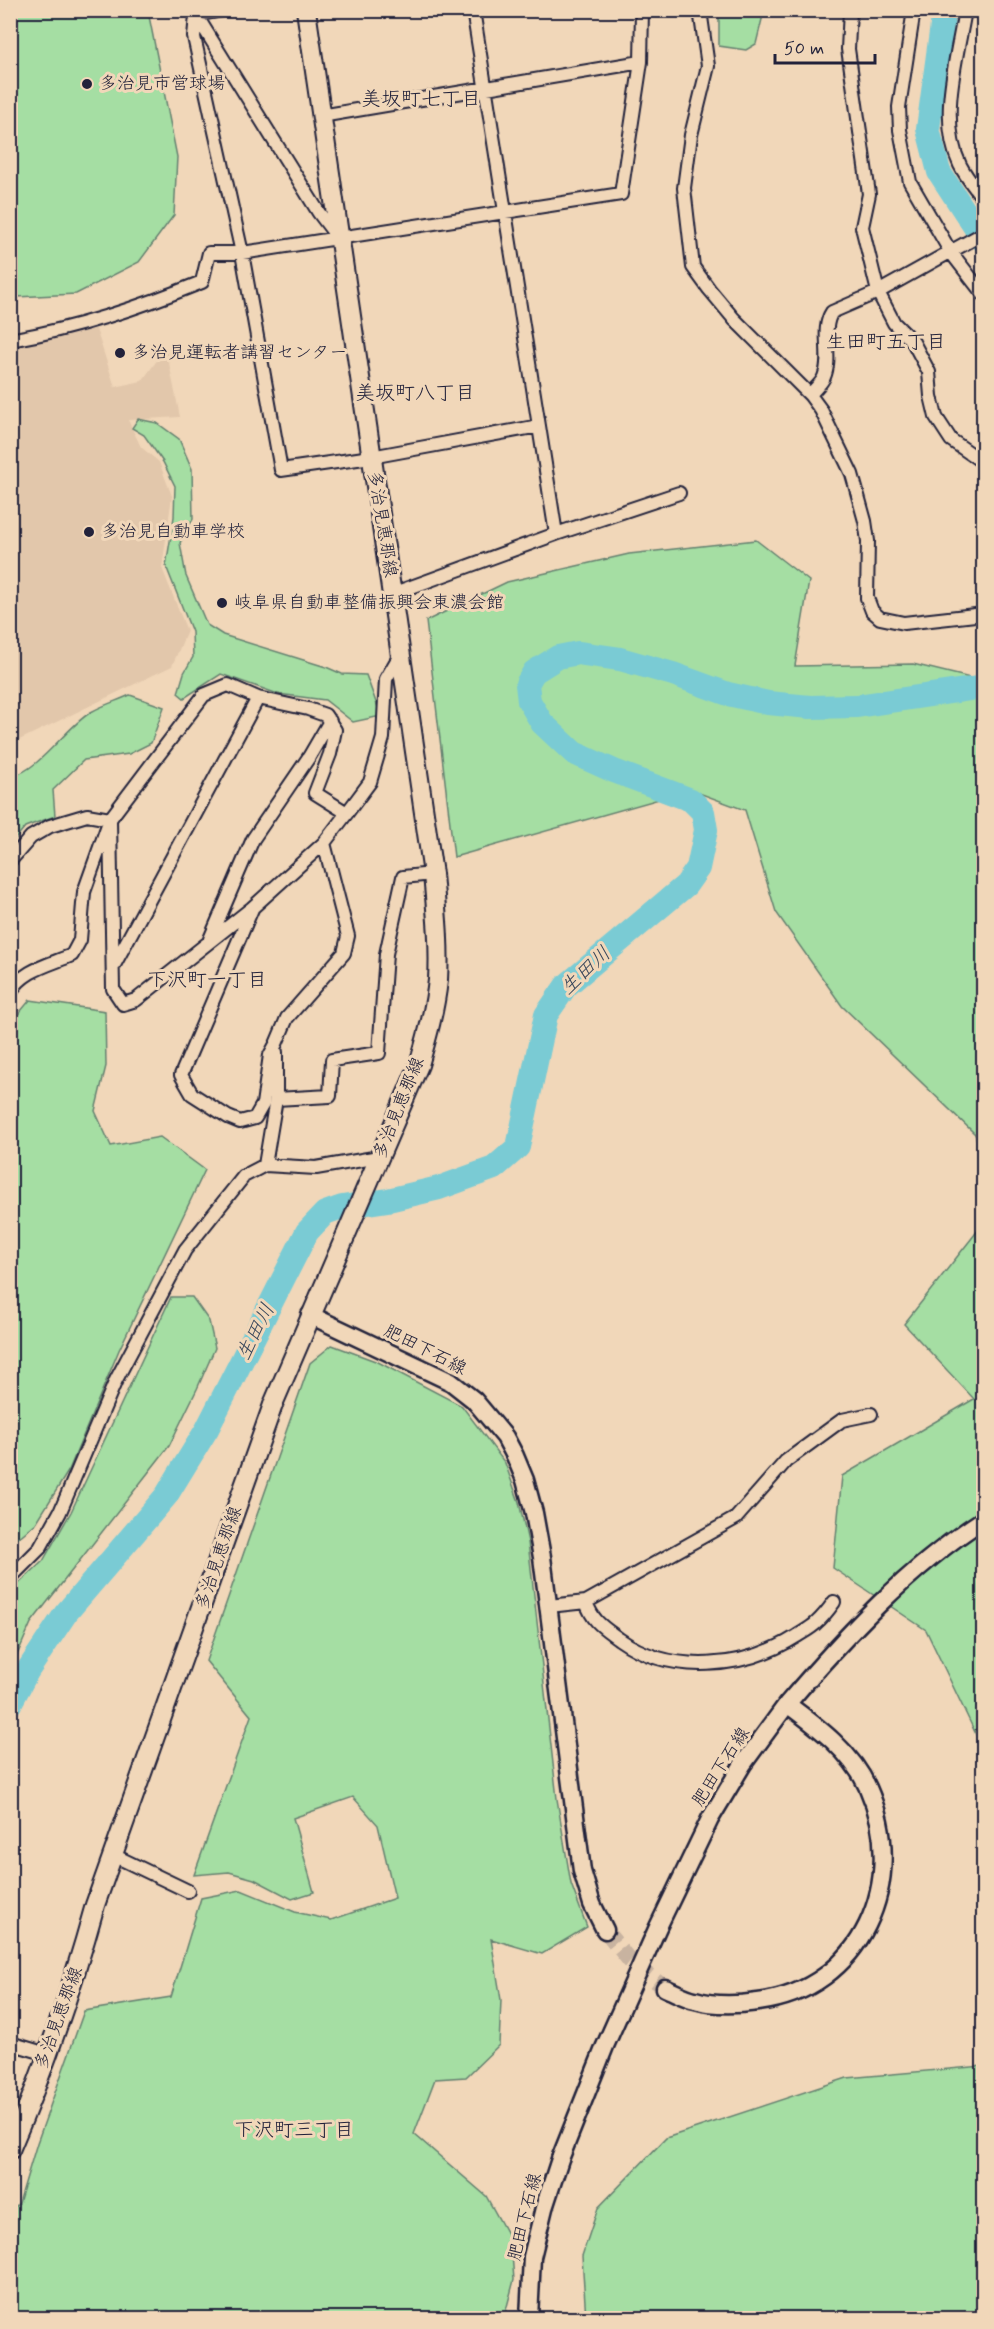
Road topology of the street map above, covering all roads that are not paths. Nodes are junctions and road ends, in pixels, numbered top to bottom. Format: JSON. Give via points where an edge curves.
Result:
{"nodes":[{"id":1,"x":223,"y":10,"type":"edge"},
{"id":2,"x":306,"y":10,"type":"edge"},
{"id":3,"x":473,"y":10,"type":"edge"},
{"id":4,"x":642,"y":10,"type":"edge"},
{"id":5,"x":700,"y":10,"type":"edge"},
{"id":6,"x":850,"y":10,"type":"edge"},
{"id":7,"x":914,"y":10,"type":"edge"},
{"id":8,"x":965,"y":10,"type":"edge"},
{"id":9,"x":195,"y":13,"type":"edge"},
{"id":10,"x":641,"y":62,"type":"junction"},
{"id":11,"x":485,"y":90,"type":"junction"},
{"id":12,"x":321,"y":116,"type":"junction"},
{"id":13,"x":984,"y":200,"type":"edge"},
{"id":14,"x":505,"y":211,"type":"junction"},
{"id":15,"x":984,"y":233,"type":"edge"},
{"id":16,"x":339,"y":239,"type":"junction"},
{"id":17,"x":950,"y":251,"type":"junction"},
{"id":18,"x":242,"y":254,"type":"junction"},
{"id":19,"x":878,"y":292,"type":"junction"},
{"id":20,"x":984,"y":295,"type":"edge"},
{"id":21,"x":10,"y":340,"type":"edge"},
{"id":22,"x":810,"y":395,"type":"junction"},
{"id":23,"x":539,"y":426,"type":"junction"},
{"id":24,"x":371,"y":457,"type":"junction"},
{"id":25,"x":984,"y":463,"type":"edge"},
{"id":26,"x":679,"y":493,"type":"dead end"},
{"id":27,"x":556,"y":534,"type":"junction"},
{"id":28,"x":392,"y":594,"type":"junction"},
{"id":29,"x":984,"y":614,"type":"edge"},
{"id":30,"x":400,"y":655,"type":"junction"},
{"id":31,"x":258,"y":698,"type":"junction"},
{"id":32,"x":330,"y":721,"type":"junction"},
{"id":33,"x":348,"y":813,"type":"junction"},
{"id":34,"x":110,"y":819,"type":"junction"},
{"id":35,"x":324,"y":843,"type":"junction"},
{"id":36,"x":10,"y":861,"type":"edge"},
{"id":37,"x":433,"y":874,"type":"junction"},
{"id":38,"x":252,"y":908,"type":"junction"},
{"id":39,"x":208,"y":942,"type":"junction"},
{"id":40,"x":113,"y":968,"type":"junction"},
{"id":41,"x":10,"y":993,"type":"edge"},
{"id":42,"x":276,"y":1044,"type":"junction"},
{"id":43,"x":276,"y":1099,"type":"junction"},
{"id":44,"x":379,"y":1157,"type":"junction"},
{"id":45,"x":265,"y":1165,"type":"junction"},
{"id":46,"x":310,"y":1315,"type":"junction"},
{"id":47,"x":871,"y":1414,"type":"dead end"},
{"id":48,"x":984,"y":1519,"type":"edge"},
{"id":49,"x":10,"y":1578,"type":"edge"},
{"id":50,"x":586,"y":1602,"type":"junction"},
{"id":51,"x":834,"y":1602,"type":"dead end"},
{"id":52,"x":549,"y":1606,"type":"junction"},
{"id":53,"x":787,"y":1704,"type":"junction"},
{"id":54,"x":113,"y":1855,"type":"junction"},
{"id":55,"x":188,"y":1891,"type":"dead end"},
{"id":56,"x":605,"y":1930,"type":"tunnel mouth"},
{"id":57,"x":665,"y":1988,"type":"tunnel mouth"},
{"id":58,"x":10,"y":2043,"type":"edge"},
{"id":59,"x":47,"y":2054,"type":"junction"},
{"id":60,"x":10,"y":2150,"type":"edge"},
{"id":61,"x":529,"y":2319,"type":"edge"}],
"edges":[{"from":1,"to":9,"type":"street"},
{"from":2,"to":12,"type":"main road","name":"多治見恵那線"},
{"from":3,"to":11,"type":"street"},
{"from":4,"to":10,"type":"street"},
{"from":5,"to":22,"type":"street","via":[[708,66],[691,135],[684,188],[693,267],[734,319]]},
{"from":6,"to":19,"type":"street","via":[[848,49],[868,194],[862,227]]},
{"from":7,"to":17,"type":"street","via":[[899,107],[900,130],[910,183]]},
{"from":8,"to":13,"type":"street","via":[[952,89],[951,133],[961,167]]},
{"from":9,"to":16,"type":"street"},
{"from":9,"to":18,"type":"street","via":[[194,38]]},
{"from":10,"to":11,"type":"street"},
{"from":10,"to":14,"type":"street","via":[[621,194]]},
{"from":11,"to":12,"type":"street"},
{"from":11,"to":14,"type":"street"},
{"from":12,"to":16,"type":"main road","name":"多治見恵那線"},
{"from":14,"to":16,"type":"street"},
{"from":14,"to":23,"type":"street"},
{"from":15,"to":17,"type":"street"},
{"from":16,"to":18,"type":"street"},
{"from":16,"to":24,"type":"main road","name":"多治見恵那線"},
{"from":17,"to":19,"type":"street"},
{"from":17,"to":20,"type":"street"},
{"from":18,"to":21,"type":"street","via":[[209,253],[202,282],[165,297],[61,331]]},
{"from":18,"to":24,"type":"street","via":[[281,470]]},
{"from":19,"to":22,"type":"street","via":[[832,312],[828,318],[827,366],[824,378]]},
{"from":19,"to":25,"type":"street","via":[[894,323],[913,342],[928,372],[936,417],[951,440]]},
{"from":22,"to":29,"type":"street","via":[[852,474],[868,541],[867,598],[872,611],[880,618],[904,623]]},
{"from":23,"to":24,"type":"street"},
{"from":23,"to":27,"type":"street"},
{"from":24,"to":28,"type":"main road","name":"多治見恵那線"},
{"from":26,"to":27,"type":"street"},
{"from":27,"to":28,"type":"street"},
{"from":28,"to":30,"type":"main road","name":"多治見恵那線"},
{"from":30,"to":33,"type":"street","via":[[386,679],[383,738],[370,782]]},
{"from":30,"to":37,"type":"main road","name":"多治見恵那線"},
{"from":31,"to":32,"type":"street","via":[[308,709]]},
{"from":31,"to":34,"type":"street","via":[[228,685],[204,695]]},
{"from":31,"to":40,"type":"street"},
{"from":32,"to":33,"type":"street","via":[[335,730],[330,754],[315,793]]},
{"from":32,"to":39,"type":"street","via":[[253,839]]},
{"from":33,"to":35,"type":"street"},
{"from":34,"to":36,"type":"street","via":[[87,815],[50,826],[31,837]]},
{"from":34,"to":40,"type":"street"},
{"from":34,"to":41,"type":"street","via":[[84,892],[80,940],[72,955],[28,972],[16,981]]},
{"from":35,"to":38,"type":"street"},
{"from":35,"to":42,"type":"street","via":[[348,936],[344,953],[286,1018]]},
{"from":37,"to":43,"type":"street","via":[[403,877],[386,954],[378,1053],[332,1060],[330,1096]]},
{"from":37,"to":44,"type":"main road","name":"多治見恵那線","via":[[438,980],[431,1022],[419,1065]]},
{"from":38,"to":39,"type":"street"},
{"from":38,"to":42,"type":"street","via":[[182,1075],[192,1094],[228,1117],[240,1122],[255,1118],[263,1104],[270,1055]]},
{"from":39,"to":40,"type":"street","via":[[136,1000],[123,1004],[114,989]]},
{"from":42,"to":43,"type":"street"},
{"from":43,"to":45,"type":"street"},
{"from":44,"to":45,"type":"street","via":[[316,1168]]},
{"from":44,"to":46,"type":"main road","name":"多治見恵那線"},
{"from":45,"to":49,"type":"street","via":[[244,1176],[185,1250],[116,1380],[60,1512],[40,1548]]},
{"from":46,"to":52,"type":"main road","name":"肥田下石線","via":[[451,1382],[492,1420],[525,1480]]},
{"from":46,"to":54,"type":"main road","name":"多治見恵那線","via":[[274,1402]]},
{"from":47,"to":50,"type":"street","via":[[842,1420],[786,1461],[736,1518]]},
{"from":48,"to":53,"type":"main road","name":"肥田下石線","via":[[902,1582]]},
{"from":50,"to":51,"type":"street","via":[[599,1624],[632,1647],[695,1664],[725,1664],[783,1645],[816,1624]]},
{"from":50,"to":52,"type":"street"},
{"from":52,"to":56,"type":"main road","name":"肥田下石線","via":[[582,1871]]},
{"from":53,"to":57,"type":"main road","via":[[829,1737],[868,1786],[883,1841],[883,1875],[877,1905],[852,1951],[821,1979],[798,1991],[771,2001],[736,2005],[695,2001]]},
{"from":53,"to":61,"type":"main road","name":"肥田下石線","via":[[743,1764],[710,1819],[605,2046],[544,2208],[532,2257]]},
{"from":54,"to":55,"type":"street"},
{"from":54,"to":59,"type":"main road","name":"多治見恵那線"},
{"from":58,"to":59,"type":"street"},
{"from":59,"to":60,"type":"main road","name":"多治見恵那線"}]}
